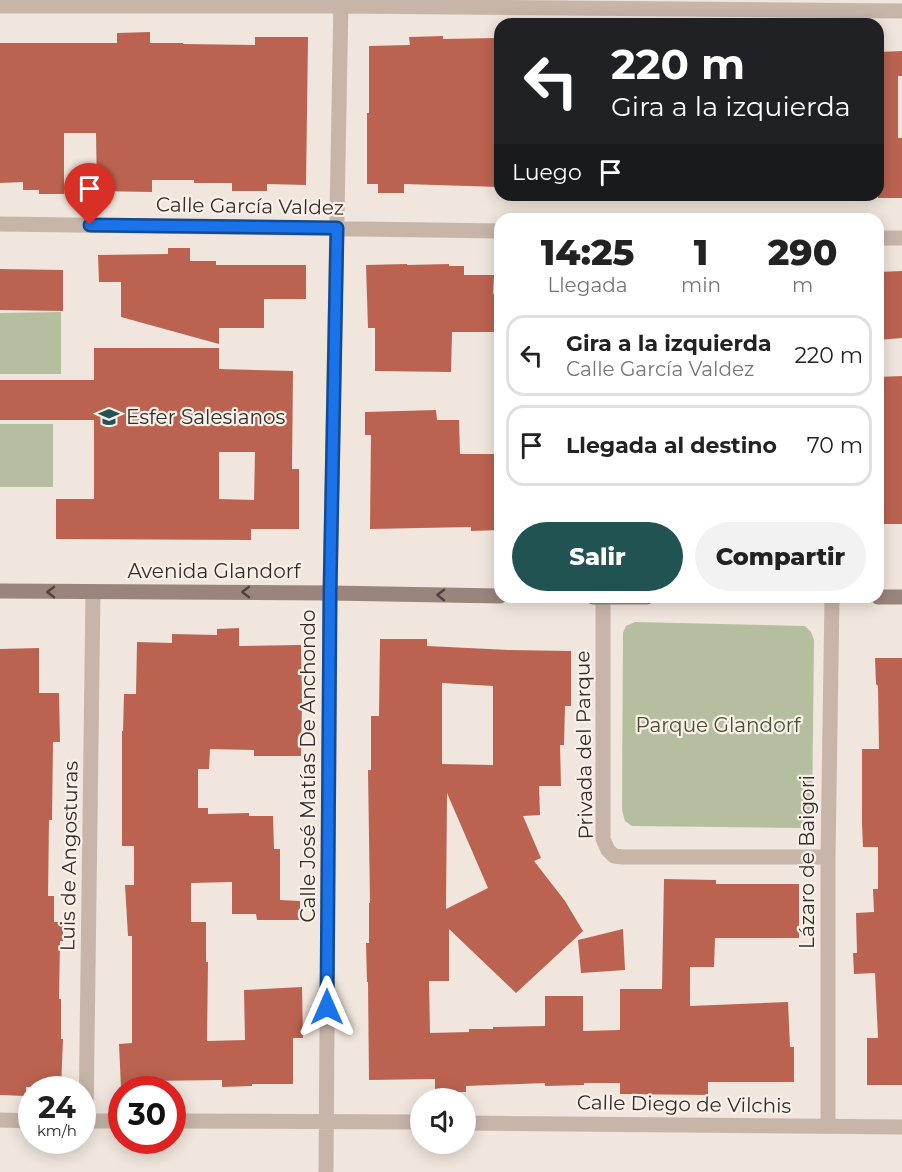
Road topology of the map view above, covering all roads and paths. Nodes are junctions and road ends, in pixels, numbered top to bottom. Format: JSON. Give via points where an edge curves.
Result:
{"nodes":[{"id":1,"x":341,"y":3,"type":"edge"},
{"id":2,"x":0,"y":6,"type":"edge"},
{"id":3,"x":902,"y":11,"type":"edge"},
{"id":4,"x":0,"y":224,"type":"edge"},
{"id":5,"x":337,"y":228,"type":"junction"},
{"id":6,"x":494,"y":231,"type":"edge"},
{"id":7,"x":884,"y":238,"type":"edge"},
{"id":8,"x":902,"y":238,"type":"edge"},
{"id":9,"x":0,"y":591,"type":"edge"},
{"id":10,"x":93,"y":592,"type":"junction"},
{"id":11,"x":330,"y":593,"type":"junction"},
{"id":12,"x":494,"y":596,"type":"edge"},
{"id":13,"x":884,"y":597,"type":"edge"},
{"id":14,"x":902,"y":597,"type":"edge"},
{"id":15,"x":603,"y":603,"type":"edge"},
{"id":16,"x":832,"y":603,"type":"edge"},
{"id":17,"x":828,"y":858,"type":"junction"},
{"id":18,"x":85,"y":1076,"type":"edge"},
{"id":19,"x":0,"y":1120,"type":"edge"},
{"id":20,"x":18,"y":1121,"type":"edge"},
{"id":21,"x":186,"y":1121,"type":"edge"},
{"id":22,"x":326,"y":1122,"type":"junction"},
{"id":23,"x":410,"y":1122,"type":"edge"},
{"id":24,"x":476,"y":1123,"type":"edge"},
{"id":25,"x":828,"y":1126,"type":"junction"},
{"id":26,"x":902,"y":1127,"type":"edge"},
{"id":27,"x":326,"y":1172,"type":"edge"}],
"edges":[{"from":1,"to":2,"type":"street"},
{"from":1,"to":3,"type":"street"},
{"from":1,"to":5,"type":"street","name":"Calle José Matías De Anchondo"},
{"from":4,"to":5,"type":"street","name":"Calle García Valdez"},
{"from":5,"to":6,"type":"street","name":"Calle García Valdez"},
{"from":5,"to":11,"type":"street","name":"Calle José Matías De Anchondo"},
{"from":7,"to":8,"type":"street"},
{"from":10,"to":9,"type":"main road","name":"Avenida Glandorf","one_way":true},
{"from":11,"to":10,"type":"main road","name":"Avenida Glandorf","one_way":true},
{"from":10,"to":18,"type":"street","name":"Luis de Angosturas"},
{"from":12,"to":11,"type":"main road","name":"Avenida Glandorf","one_way":true},
{"from":11,"to":22,"type":"street","name":"Calle José Matías De Anchondo"},
{"from":13,"to":14,"type":"main road"},
{"from":15,"to":17,"type":"street","name":"Privada del Parque","via":[[603,839],[608,850],[623,857]]},
{"from":16,"to":17,"type":"street","name":"Lázaro de Baigori"},
{"from":17,"to":25,"type":"street","name":"Lázaro de Baigori"},
{"from":19,"to":20,"type":"street"},
{"from":21,"to":22,"type":"street"},
{"from":22,"to":23,"type":"street"},
{"from":22,"to":27,"type":"street","name":"Calle José Matías De Anchondo"},
{"from":24,"to":25,"type":"street","name":"Calle Diego de Vilchis"},
{"from":25,"to":26,"type":"street","name":"Calle Diego de Vilchis"}]}
